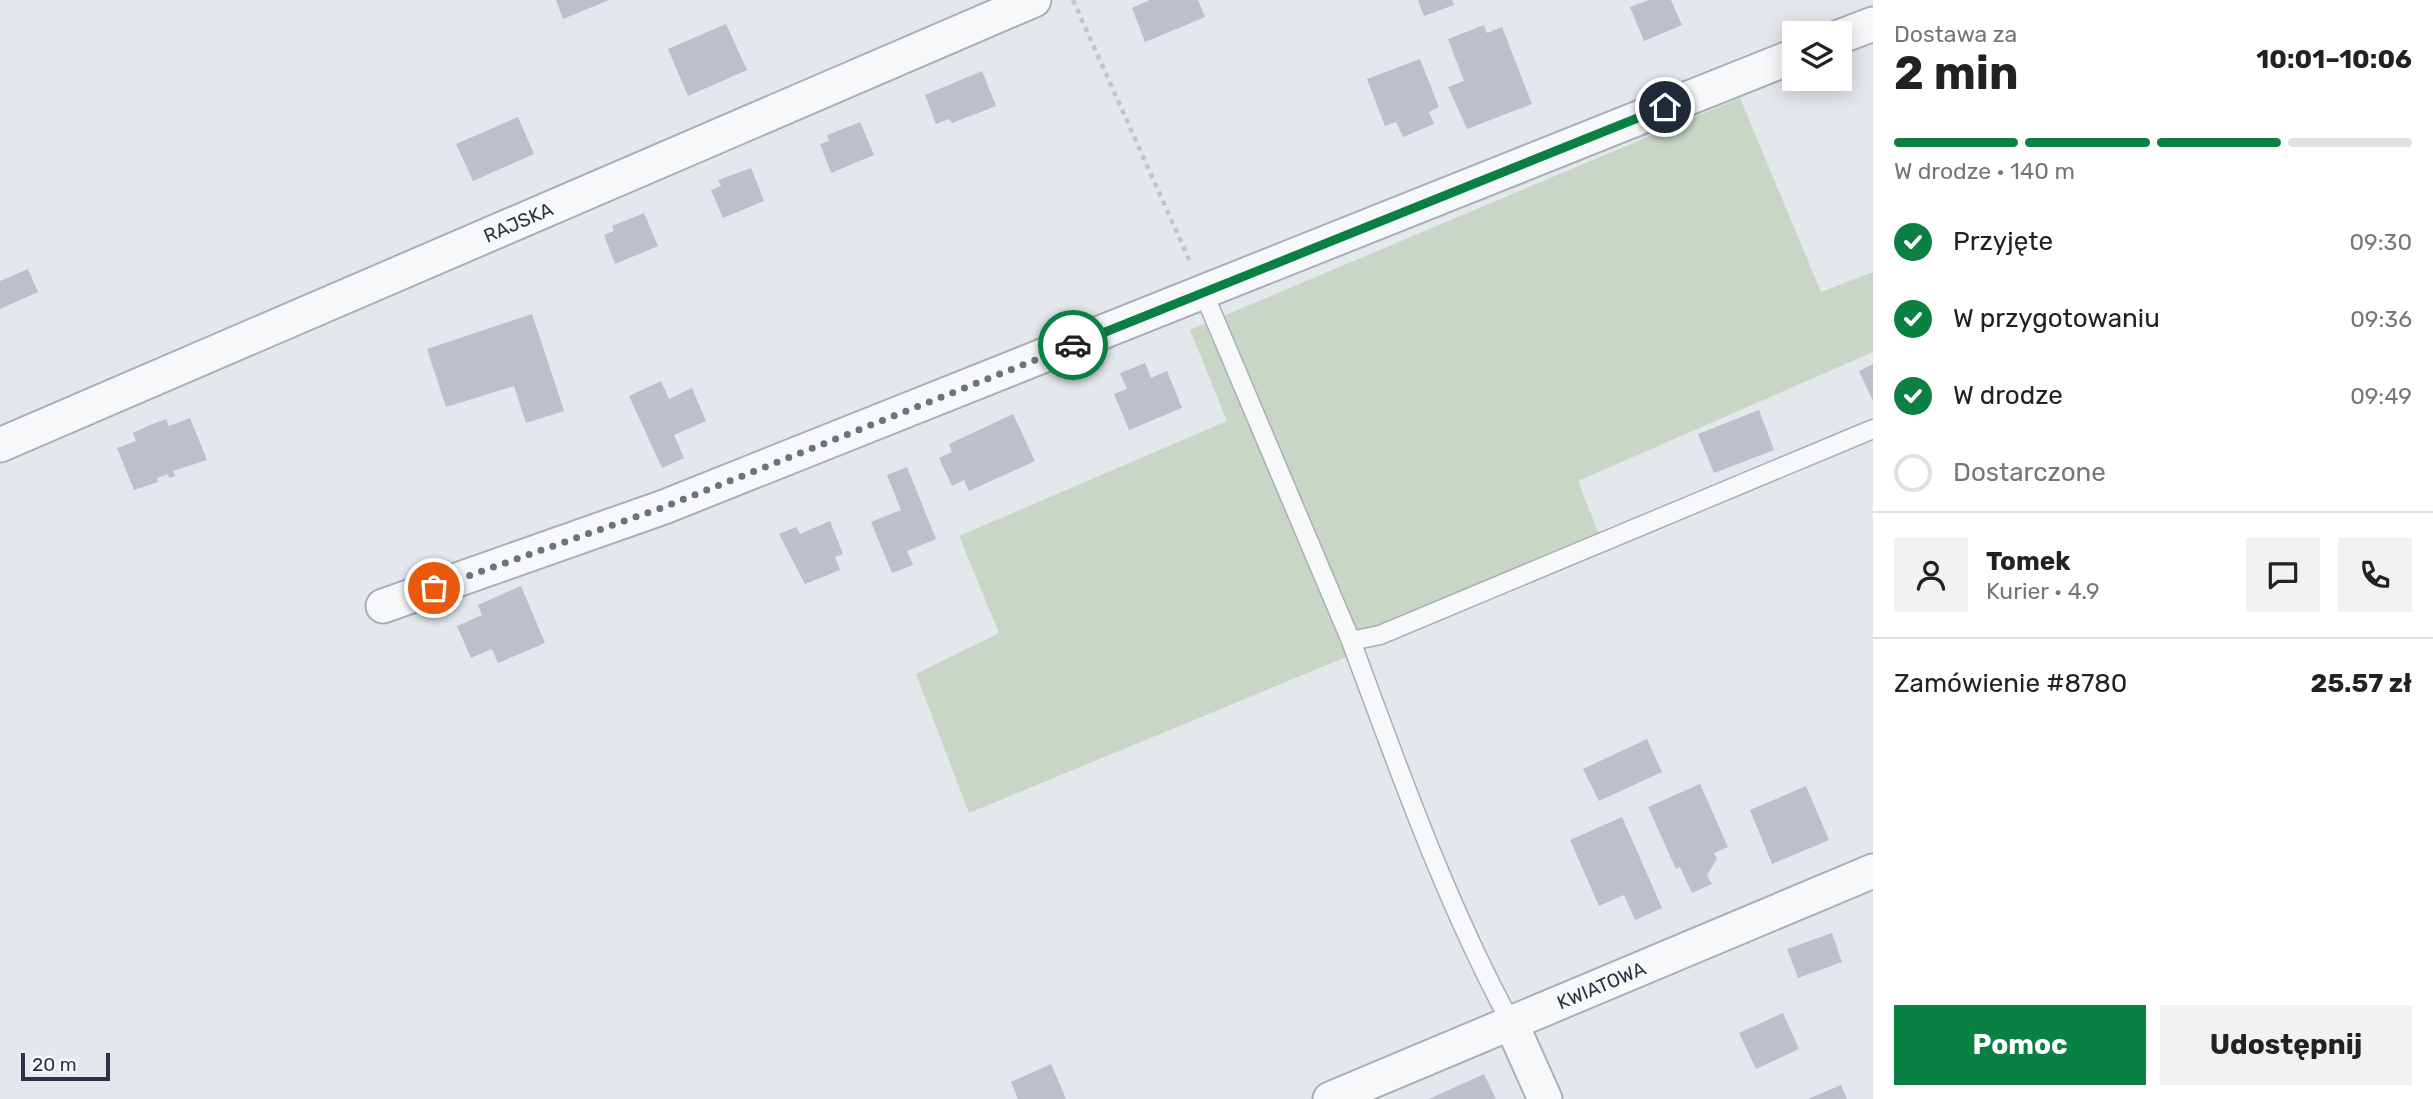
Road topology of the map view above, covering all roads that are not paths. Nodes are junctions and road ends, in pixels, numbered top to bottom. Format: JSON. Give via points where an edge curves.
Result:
{"nodes":[{"id":1,"x":1034,"y":0,"type":"edge"},
{"id":2,"x":1873,"y":24,"type":"edge"},
{"id":3,"x":1852,"y":32,"type":"edge"},
{"id":4,"x":1782,"y":61,"type":"edge"},
{"id":5,"x":1204,"y":294,"type":"junction"},
{"id":6,"x":1873,"y":429,"type":"edge"},
{"id":7,"x":0,"y":445,"type":"edge"},
{"id":8,"x":383,"y":606,"type":"dead end"},
{"id":9,"x":1351,"y":641,"type":"junction"},
{"id":10,"x":1873,"y":871,"type":"edge"},
{"id":11,"x":1511,"y":1023,"type":"junction"},
{"id":12,"x":1330,"y":1099,"type":"edge"},
{"id":13,"x":1545,"y":1099,"type":"edge"}],
"edges":[{"from":1,"to":7,"type":"street","name":"RAJSKA"},
{"from":2,"to":3,"type":"street"},
{"from":4,"to":5,"type":"street"},
{"from":5,"to":8,"type":"street","via":[[664,507]]},
{"from":5,"to":9,"type":"lane"},
{"from":6,"to":9,"type":"lane","via":[[1380,635]]},
{"from":9,"to":11,"type":"lane","via":[[1419,825]]},
{"from":10,"to":11,"type":"street","name":"KWIATOWA"},
{"from":11,"to":12,"type":"street","name":"KWIATOWA"},
{"from":11,"to":13,"type":"street"}]}
